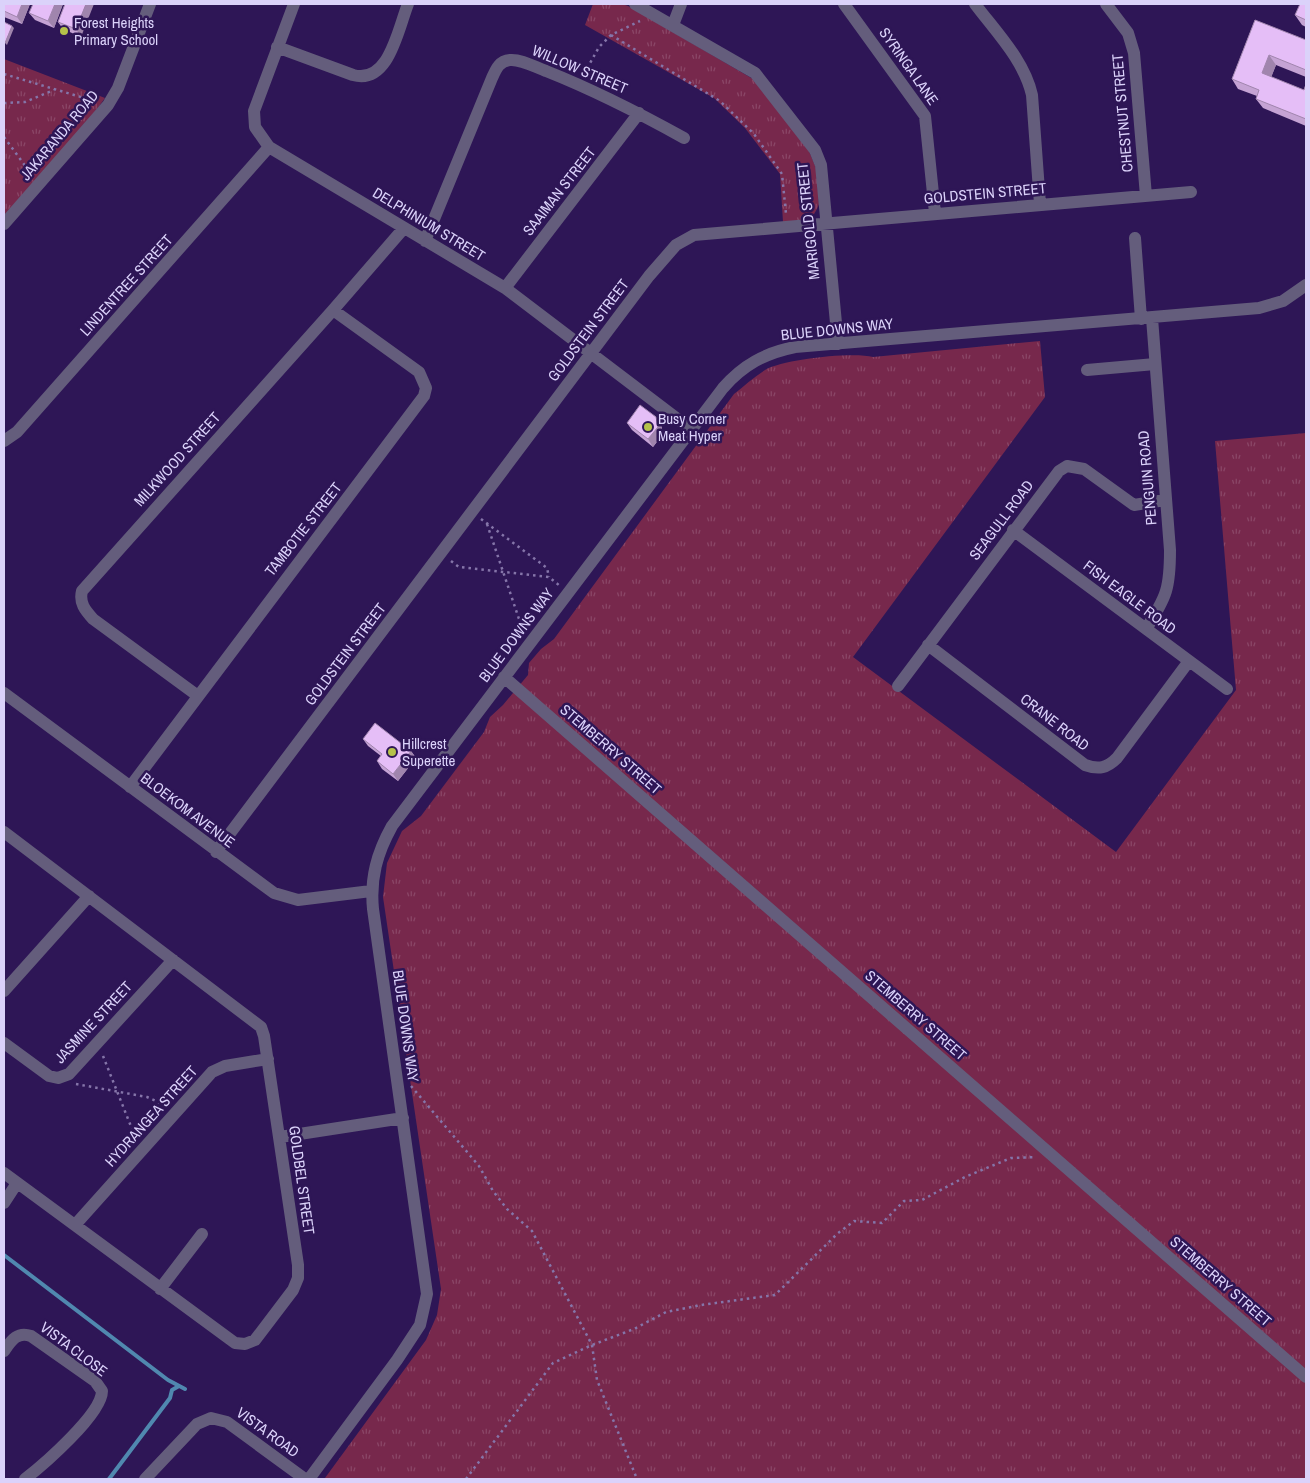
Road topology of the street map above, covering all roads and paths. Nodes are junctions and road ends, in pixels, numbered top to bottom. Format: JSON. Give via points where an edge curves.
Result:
{"nodes":[{"id":1,"x":150,"y":4,"type":"edge"},
{"id":2,"x":294,"y":4,"type":"edge"},
{"id":3,"x":408,"y":4,"type":"edge"},
{"id":4,"x":635,"y":4,"type":"edge"},
{"id":5,"x":682,"y":4,"type":"edge"},
{"id":6,"x":844,"y":4,"type":"edge"},
{"id":7,"x":975,"y":4,"type":"edge"},
{"id":8,"x":1107,"y":4,"type":"edge"},
{"id":9,"x":649,"y":12,"type":"junction"},
{"id":10,"x":673,"y":25,"type":"junction"},
{"id":11,"x":611,"y":35,"type":"junction"},
{"id":12,"x":277,"y":47,"type":"junction"},
{"id":13,"x":4,"y":74,"type":"edge"},
{"id":14,"x":580,"y":84,"type":"junction"},
{"id":15,"x":55,"y":89,"type":"junction"},
{"id":16,"x":4,"y":103,"type":"edge"},
{"id":17,"x":108,"y":105,"type":"junction"},
{"id":18,"x":639,"y":113,"type":"junction"},
{"id":19,"x":4,"y":137,"type":"edge"},
{"id":20,"x":684,"y":138,"type":"dead end"},
{"id":21,"x":269,"y":147,"type":"junction"},
{"id":22,"x":38,"y":185,"type":"junction"},
{"id":23,"x":1191,"y":192,"type":"dead end"},
{"id":24,"x":1146,"y":196,"type":"junction"},
{"id":25,"x":1040,"y":204,"type":"junction"},
{"id":26,"x":935,"y":213,"type":"junction"},
{"id":27,"x":826,"y":222,"type":"junction"},
{"id":28,"x":4,"y":224,"type":"edge"},
{"id":29,"x":787,"y":226,"type":"junction"},
{"id":30,"x":404,"y":228,"type":"junction"},
{"id":31,"x":1134,"y":238,"type":"dead end"},
{"id":32,"x":425,"y":241,"type":"junction"},
{"id":33,"x":1306,"y":285,"type":"edge"},
{"id":34,"x":504,"y":288,"type":"junction"},
{"id":35,"x":333,"y":310,"type":"junction"},
{"id":36,"x":1146,"y":319,"type":"junction"},
{"id":37,"x":838,"y":344,"type":"junction"},
{"id":38,"x":590,"y":354,"type":"junction"},
{"id":39,"x":1155,"y":364,"type":"junction"},
{"id":40,"x":1087,"y":370,"type":"dead end"},
{"id":41,"x":692,"y":430,"type":"junction"},
{"id":42,"x":4,"y":442,"type":"edge"},
{"id":43,"x":1165,"y":500,"type":"junction"},
{"id":44,"x":472,"y":513,"type":"junction"},
{"id":45,"x":487,"y":524,"type":"junction"},
{"id":46,"x":1013,"y":530,"type":"junction"},
{"id":47,"x":441,"y":554,"type":"junction"},
{"id":48,"x":504,"y":572,"type":"junction"},
{"id":49,"x":549,"y":577,"type":"junction"},
{"id":50,"x":561,"y":587,"type":"dead end"},
{"id":51,"x":1146,"y":629,"type":"junction"},
{"id":52,"x":529,"y":630,"type":"dead end"},
{"id":53,"x":928,"y":645,"type":"junction"},
{"id":54,"x":1189,"y":661,"type":"junction"},
{"id":55,"x":504,"y":677,"type":"junction"},
{"id":56,"x":898,"y":686,"type":"dead end"},
{"id":57,"x":1227,"y":689,"type":"dead end"},
{"id":58,"x":4,"y":693,"type":"edge"},
{"id":59,"x":198,"y":696,"type":"junction"},
{"id":60,"x":130,"y":787,"type":"junction"},
{"id":61,"x":4,"y":832,"type":"edge"},
{"id":62,"x":216,"y":852,"type":"junction"},
{"id":63,"x":371,"y":891,"type":"junction"},
{"id":64,"x":89,"y":896,"type":"junction"},
{"id":65,"x":173,"y":960,"type":"junction"},
{"id":66,"x":4,"y":990,"type":"edge"},
{"id":67,"x":98,"y":1042,"type":"junction"},
{"id":68,"x":4,"y":1043,"type":"edge"},
{"id":69,"x":268,"y":1059,"type":"junction"},
{"id":70,"x":69,"y":1074,"type":"junction"},
{"id":71,"x":409,"y":1084,"type":"dead end"},
{"id":72,"x":118,"y":1094,"type":"junction"},
{"id":73,"x":178,"y":1111,"type":"junction"},
{"id":74,"x":403,"y":1118,"type":"junction"},
{"id":75,"x":280,"y":1137,"type":"junction"},
{"id":76,"x":1045,"y":1150,"type":"junction"},
{"id":77,"x":141,"y":1152,"type":"junction"},
{"id":78,"x":4,"y":1173,"type":"edge"},
{"id":79,"x":17,"y":1182,"type":"junction"},
{"id":80,"x":4,"y":1203,"type":"edge"},
{"id":81,"x":74,"y":1225,"type":"junction"},
{"id":82,"x":202,"y":1234,"type":"dead end"},
{"id":83,"x":160,"y":1289,"type":"junction"},
{"id":84,"x":592,"y":1345,"type":"junction"},
{"id":85,"x":4,"y":1351,"type":"edge"},
{"id":86,"x":1306,"y":1377,"type":"edge"},
{"id":87,"x":25,"y":1479,"type":"edge"},
{"id":88,"x":145,"y":1479,"type":"edge"},
{"id":89,"x":305,"y":1479,"type":"edge"},
{"id":90,"x":309,"y":1479,"type":"edge"},
{"id":91,"x":466,"y":1479,"type":"edge"},
{"id":92,"x":637,"y":1479,"type":"edge"}],
"edges":[{"from":1,"to":17,"type":"street","name":"JAKARANDA ROAD","via":[[118,88]]},
{"from":2,"to":12,"type":"street","name":"DELPHINIUM STREET"},
{"from":3,"to":12,"type":"street","via":[[388,58],[372,76],[353,76]]},
{"from":4,"to":9,"type":"street","name":"MARIGOLD STREET"},
{"from":5,"to":10,"type":"street"},
{"from":6,"to":26,"type":"street","name":"SYRINGA LANE","via":[[925,116]]},
{"from":7,"to":25,"type":"street","via":[[1029,81]]},
{"from":8,"to":24,"type":"street","name":"CHESTNUT STREET","via":[[1128,33],[1134,53]]},
{"from":9,"to":10,"type":"street","name":"MARIGOLD STREET"},
{"from":9,"to":11,"type":"path","via":[[637,24]]},
{"from":10,"to":27,"type":"street","name":"MARIGOLD STREET","via":[[748,68],[764,83],[818,155]]},
{"from":11,"to":14,"type":"path","via":[[599,47]]},
{"from":11,"to":29,"type":"path","via":[[720,101],[754,134],[782,174]]},
{"from":12,"to":21,"type":"street","name":"DELPHINIUM STREET","via":[[254,111],[255,127]]},
{"from":13,"to":15,"type":"path"},
{"from":14,"to":18,"type":"street","name":"WILLOW STREET"},
{"from":14,"to":32,"type":"street","name":"WILLOW STREET","via":[[511,60],[498,66]]},
{"from":15,"to":16,"type":"path","via":[[25,102]]},
{"from":15,"to":17,"type":"path"},
{"from":17,"to":22,"type":"street","name":"JAKARANDA ROAD"},
{"from":18,"to":20,"type":"street","name":"WILLOW STREET"},
{"from":18,"to":34,"type":"street","name":"SAAIMAN STREET"},
{"from":19,"to":22,"type":"path"},
{"from":21,"to":30,"type":"street","name":"DELPHINIUM STREET"},
{"from":21,"to":42,"type":"street","name":"LINDENTREE STREET","via":[[17,432]]},
{"from":22,"to":28,"type":"street","name":"JAKARANDA ROAD"},
{"from":23,"to":24,"type":"street","name":"GOLDSTEIN STREET"},
{"from":24,"to":25,"type":"street","name":"GOLDSTEIN STREET"},
{"from":25,"to":26,"type":"street","name":"GOLDSTEIN STREET"},
{"from":26,"to":27,"type":"street","name":"GOLDSTEIN STREET"},
{"from":27,"to":29,"type":"street","name":"GOLDSTEIN STREET"},
{"from":27,"to":37,"type":"street","name":"MARIGOLD STREET"},
{"from":29,"to":38,"type":"street","name":"GOLDSTEIN STREET","via":[[683,240],[649,276]]},
{"from":30,"to":32,"type":"street","name":"DELPHINIUM STREET"},
{"from":30,"to":35,"type":"street","name":"MILKWOOD STREET"},
{"from":31,"to":36,"type":"street","name":"PENGUIN ROAD"},
{"from":32,"to":34,"type":"street","name":"DELPHINIUM STREET"},
{"from":33,"to":36,"type":"street","name":"BLUE DOWNS WAY","via":[[1283,301],[1259,308]]},
{"from":34,"to":38,"type":"street","name":"DELPHINIUM STREET"},
{"from":35,"to":59,"type":"street","name":"TAMBOTIE STREET","via":[[419,372],[426,388],[424,396]]},
{"from":35,"to":59,"type":"street","name":"MILKWOOD STREET","via":[[82,591],[80,598],[84,609],[93,619]]},
{"from":36,"to":37,"type":"street","name":"BLUE DOWNS WAY"},
{"from":36,"to":39,"type":"street","name":"PENGUIN ROAD"},
{"from":37,"to":41,"type":"street","name":"BLUE DOWNS WAY","via":[[777,351],[754,361],[734,375]]},
{"from":38,"to":41,"type":"street","name":"DELPHINIUM STREET"},
{"from":38,"to":44,"type":"street","name":"GOLDSTEIN STREET"},
{"from":39,"to":40,"type":"street"},
{"from":39,"to":43,"type":"street","name":"PENGUIN ROAD"},
{"from":41,"to":55,"type":"street","name":"BLUE DOWNS WAY"},
{"from":43,"to":46,"type":"street","name":"SEAGULL ROAD","via":[[1134,505],[1084,469],[1067,466],[1054,476]]},
{"from":43,"to":51,"type":"street","name":"PENGUIN ROAD","via":[[1170,581],[1161,605]]},
{"from":44,"to":45,"type":"path"},
{"from":44,"to":47,"type":"street","name":"GOLDSTEIN STREET"},
{"from":45,"to":48,"type":"path"},
{"from":45,"to":49,"type":"path","via":[[547,568]]},
{"from":46,"to":51,"type":"street","name":"FISH EAGLE ROAD"},
{"from":46,"to":53,"type":"street","name":"SEAGULL ROAD"},
{"from":47,"to":48,"type":"path","via":[[459,567]]},
{"from":47,"to":62,"type":"street","name":"GOLDSTEIN STREET"},
{"from":48,"to":49,"type":"path"},
{"from":48,"to":52,"type":"path","via":[[520,622]]},
{"from":49,"to":50,"type":"path"},
{"from":51,"to":54,"type":"street","name":"FISH EAGLE ROAD"},
{"from":53,"to":54,"type":"street","name":"CRANE ROAD","via":[[1085,765],[1094,768],[1104,768],[1117,758]]},
{"from":53,"to":56,"type":"street","name":"SEAGULL ROAD"},
{"from":54,"to":57,"type":"street","name":"FISH EAGLE ROAD"},
{"from":55,"to":63,"type":"street","name":"BLUE DOWNS WAY","via":[[392,826],[377,858]]},
{"from":55,"to":76,"type":"street","name":"STEMBERRY STREET"},
{"from":58,"to":60,"type":"street","name":"BLOEKOM AVENUE"},
{"from":59,"to":60,"type":"street","name":"TAMBOTIE STREET"},
{"from":60,"to":62,"type":"street","name":"BLOEKOM AVENUE"},
{"from":61,"to":64,"type":"street","name":"GOLDBEL STREET"},
{"from":62,"to":63,"type":"street","name":"BLOEKOM AVENUE","via":[[267,889],[289,899]]},
{"from":63,"to":74,"type":"street","name":"BLUE DOWNS WAY"},
{"from":64,"to":65,"type":"street","name":"GOLDBEL STREET"},
{"from":64,"to":66,"type":"street"},
{"from":65,"to":67,"type":"street","name":"JASMINE STREET"},
{"from":65,"to":69,"type":"street","name":"GOLDBEL STREET","via":[[257,1022],[263,1031]]},
{"from":67,"to":70,"type":"street","name":"JASMINE STREET"},
{"from":67,"to":72,"type":"path"},
{"from":68,"to":70,"type":"street","name":"JASMINE STREET","via":[[49,1076],[58,1078]]},
{"from":69,"to":73,"type":"street","name":"HYDRANGEA STREET","via":[[216,1069]]},
{"from":69,"to":75,"type":"street","name":"GOLDBEL STREET"},
{"from":70,"to":72,"type":"path","via":[[77,1086]]},
{"from":71,"to":84,"type":"path","via":[[479,1166],[507,1209],[532,1231]]},
{"from":72,"to":73,"type":"path","via":[[147,1097]]},
{"from":72,"to":77,"type":"path"},
{"from":73,"to":77,"type":"street","name":"HYDRANGEA STREET"},
{"from":74,"to":75,"type":"street"},
{"from":74,"to":90,"type":"street","name":"BLUE DOWNS WAY","via":[[427,1294],[425,1309],[420,1325],[397,1360]]},
{"from":75,"to":83,"type":"street","name":"GOLDBEL STREET","via":[[299,1271],[293,1290],[259,1336],[250,1343],[235,1343]]},
{"from":76,"to":84,"type":"path","via":[[1036,1157],[1011,1158],[983,1169],[922,1200],[904,1201],[882,1223],[854,1220],[775,1294],[666,1312]]},
{"from":76,"to":86,"type":"street","name":"STEMBERRY STREET"},
{"from":77,"to":81,"type":"street","name":"HYDRANGEA STREET"},
{"from":78,"to":79,"type":"street","name":"GOLDBEL STREET"},
{"from":79,"to":80,"type":"street"},
{"from":79,"to":81,"type":"street","name":"GOLDBEL STREET"},
{"from":81,"to":83,"type":"street","name":"GOLDBEL STREET"},
{"from":82,"to":83,"type":"street"},
{"from":84,"to":91,"type":"path","via":[[553,1363]]},
{"from":84,"to":92,"type":"path","via":[[597,1380]]},
{"from":85,"to":87,"type":"street","name":"VISTA CLOSE","via":[[16,1336],[31,1336],[95,1381],[102,1392],[101,1400],[74,1434]]},
{"from":88,"to":89,"type":"street","name":"VISTA ROAD","via":[[197,1424],[211,1418],[227,1422]]}]}
